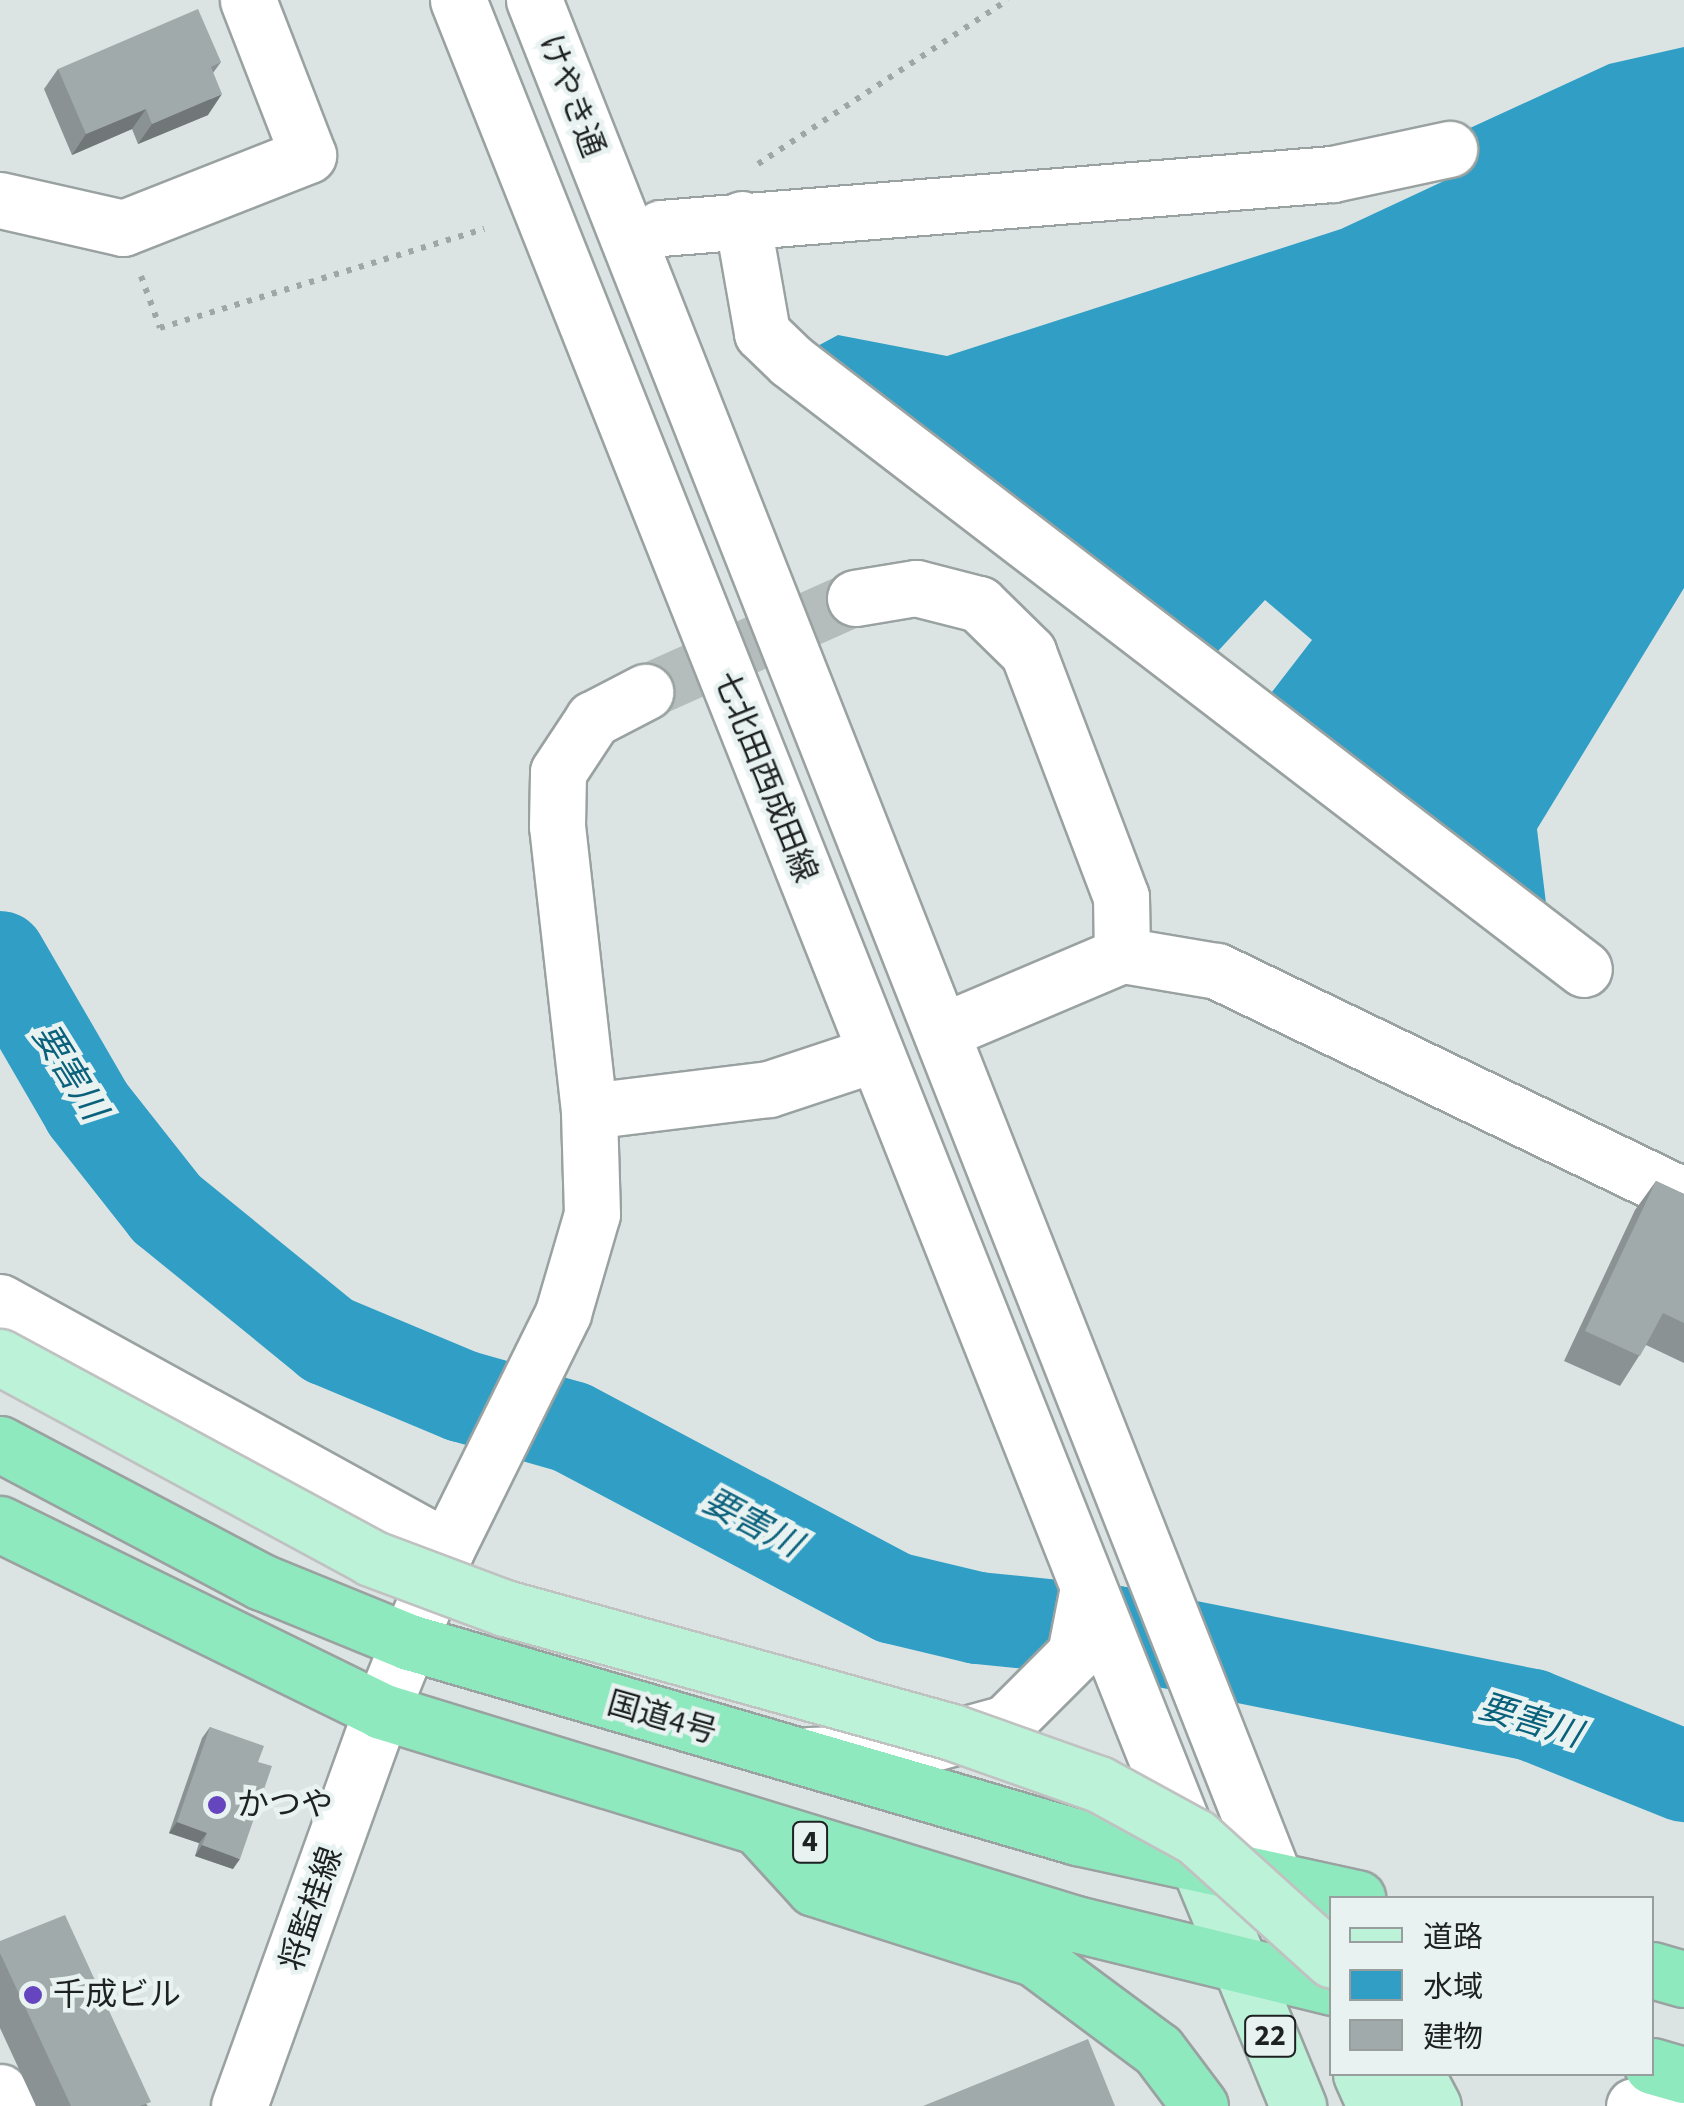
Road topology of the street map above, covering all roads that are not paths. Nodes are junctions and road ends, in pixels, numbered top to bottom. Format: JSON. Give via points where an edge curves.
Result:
{"nodes":[{"id":1,"x":248,"y":0,"type":"edge"},
{"id":2,"x":458,"y":0,"type":"edge"},
{"id":3,"x":534,"y":0,"type":"edge"},
{"id":4,"x":1449,"y":149,"type":"dead end"},
{"id":5,"x":743,"y":196,"type":"junction"},
{"id":6,"x":0,"y":200,"type":"edge"},
{"id":7,"x":661,"y":228,"type":"dead end"},
{"id":8,"x":855,"y":598,"type":"tunnel mouth"},
{"id":9,"x":645,"y":692,"type":"tunnel mouth"},
{"id":10,"x":1122,"y":956,"type":"junction"},
{"id":11,"x":1584,"y":970,"type":"dead end"},
{"id":12,"x":943,"y":1031,"type":"junction"},
{"id":13,"x":875,"y":1054,"type":"junction"},
{"id":14,"x":589,"y":1111,"type":"junction"},
{"id":15,"x":1684,"y":1196,"type":"edge"},
{"id":16,"x":0,"y":1302,"type":"edge"},
{"id":17,"x":0,"y":1357,"type":"edge"},
{"id":18,"x":0,"y":1444,"type":"edge"},
{"id":19,"x":0,"y":1524,"type":"edge"},
{"id":20,"x":459,"y":1524,"type":"junction"},
{"id":21,"x":1080,"y":1574,"type":"junction"},
{"id":22,"x":409,"y":1642,"type":"junction"},
{"id":23,"x":381,"y":1712,"type":"junction"},
{"id":24,"x":791,"y":1755,"type":"junction"},
{"id":25,"x":755,"y":1824,"type":"junction"},
{"id":26,"x":1198,"y":1863,"type":"junction"},
{"id":27,"x":1276,"y":1880,"type":"junction"},
{"id":28,"x":1349,"y":1896,"type":"edge"},
{"id":29,"x":1241,"y":1966,"type":"junction"},
{"id":30,"x":1654,"y":1971,"type":"edge"},
{"id":31,"x":1684,"y":1979,"type":"edge"},
{"id":32,"x":1329,"y":1985,"type":"edge"},
{"id":33,"x":1654,"y":2067,"type":"edge"},
{"id":34,"x":1684,"y":2075,"type":"edge"},
{"id":35,"x":1361,"y":2076,"type":"edge"},
{"id":36,"x":1417,"y":2076,"type":"edge"},
{"id":37,"x":0,"y":2092,"type":"edge"},
{"id":38,"x":8,"y":2106,"type":"edge"},
{"id":39,"x":239,"y":2106,"type":"edge"},
{"id":40,"x":1200,"y":2106,"type":"edge"},
{"id":41,"x":1298,"y":2106,"type":"edge"},
{"id":42,"x":1375,"y":2106,"type":"edge"},
{"id":43,"x":1433,"y":2106,"type":"edge"},
{"id":44,"x":1634,"y":2106,"type":"edge"},
{"id":45,"x":1684,"y":2106,"type":"edge"}],
"edges":[{"from":1,"to":6,"type":"street","via":[[308,155],[122,228]]},
{"from":2,"to":13,"type":"street","name":"七北田西成田線"},
{"from":3,"to":12,"type":"street","name":"けやき通"},
{"from":4,"to":5,"type":"street","via":[[1332,174]]},
{"from":5,"to":7,"type":"street"},
{"from":5,"to":11,"type":"street","via":[[762,333],[791,361]]},
{"from":8,"to":10,"type":"street","via":[[916,588],[980,604],[1028,652],[1121,897]]},
{"from":9,"to":14,"type":"street","name":"将監桂線","via":[[593,718],[558,772],[557,826]]},
{"from":10,"to":12,"type":"street"},
{"from":10,"to":15,"type":"street","via":[[1217,972]]},
{"from":12,"to":27,"type":"street","name":"けやき通","via":[[1214,1736]]},
{"from":13,"to":14,"type":"street","via":[[769,1089]]},
{"from":13,"to":21,"type":"street","name":"七北田西成田線"},
{"from":14,"to":20,"type":"street","name":"将監桂線","via":[[592,1214],[563,1312]]},
{"from":16,"to":20,"type":"street"},
{"from":17,"to":32,"type":"main road","bridge":true,"via":[[371,1558],[506,1608],[952,1732],[1099,1784],[1196,1837]]},
{"from":18,"to":22,"type":"highway","name":"国道4号","number":"4","via":[[262,1582]]},
{"from":19,"to":23,"type":"highway","number":"4"},
{"from":20,"to":22,"type":"street","name":"将監桂線"},
{"from":21,"to":24,"type":"street","via":[[1076,1654],[1006,1722],[900,1752]]},
{"from":21,"to":26,"type":"street","name":"七北田西成田線"},
{"from":22,"to":23,"type":"street","name":"将監桂線"},
{"from":22,"to":24,"type":"highway","name":"国道4号","number":"4"},
{"from":23,"to":25,"type":"highway","number":"4"},
{"from":23,"to":39,"type":"street","name":"将監桂線"},
{"from":24,"to":26,"type":"highway","name":"国道4号","number":"4","via":[[1077,1837]]},
{"from":25,"to":29,"type":"highway","number":"4","via":[[1039,1913]]},
{"from":25,"to":40,"type":"highway","via":[[814,1888],[1034,1958],[1158,2050]]},
{"from":26,"to":27,"type":"highway","name":"国道4号","number":"4"},
{"from":26,"to":29,"type":"main road","number":"22"},
{"from":27,"to":28,"type":"highway","name":"国道4号","number":"4"},
{"from":27,"to":32,"type":"main road","number":"22"},
{"from":29,"to":32,"type":"highway","number":"4"},
{"from":29,"to":41,"type":"main road","number":"22"},
{"from":30,"to":31,"type":"highway"},
{"from":33,"to":34,"type":"highway"},
{"from":35,"to":42,"type":"main road"},
{"from":36,"to":43,"type":"main road"},
{"from":37,"to":38,"type":"street"},
{"from":44,"to":45,"type":"street"}]}
